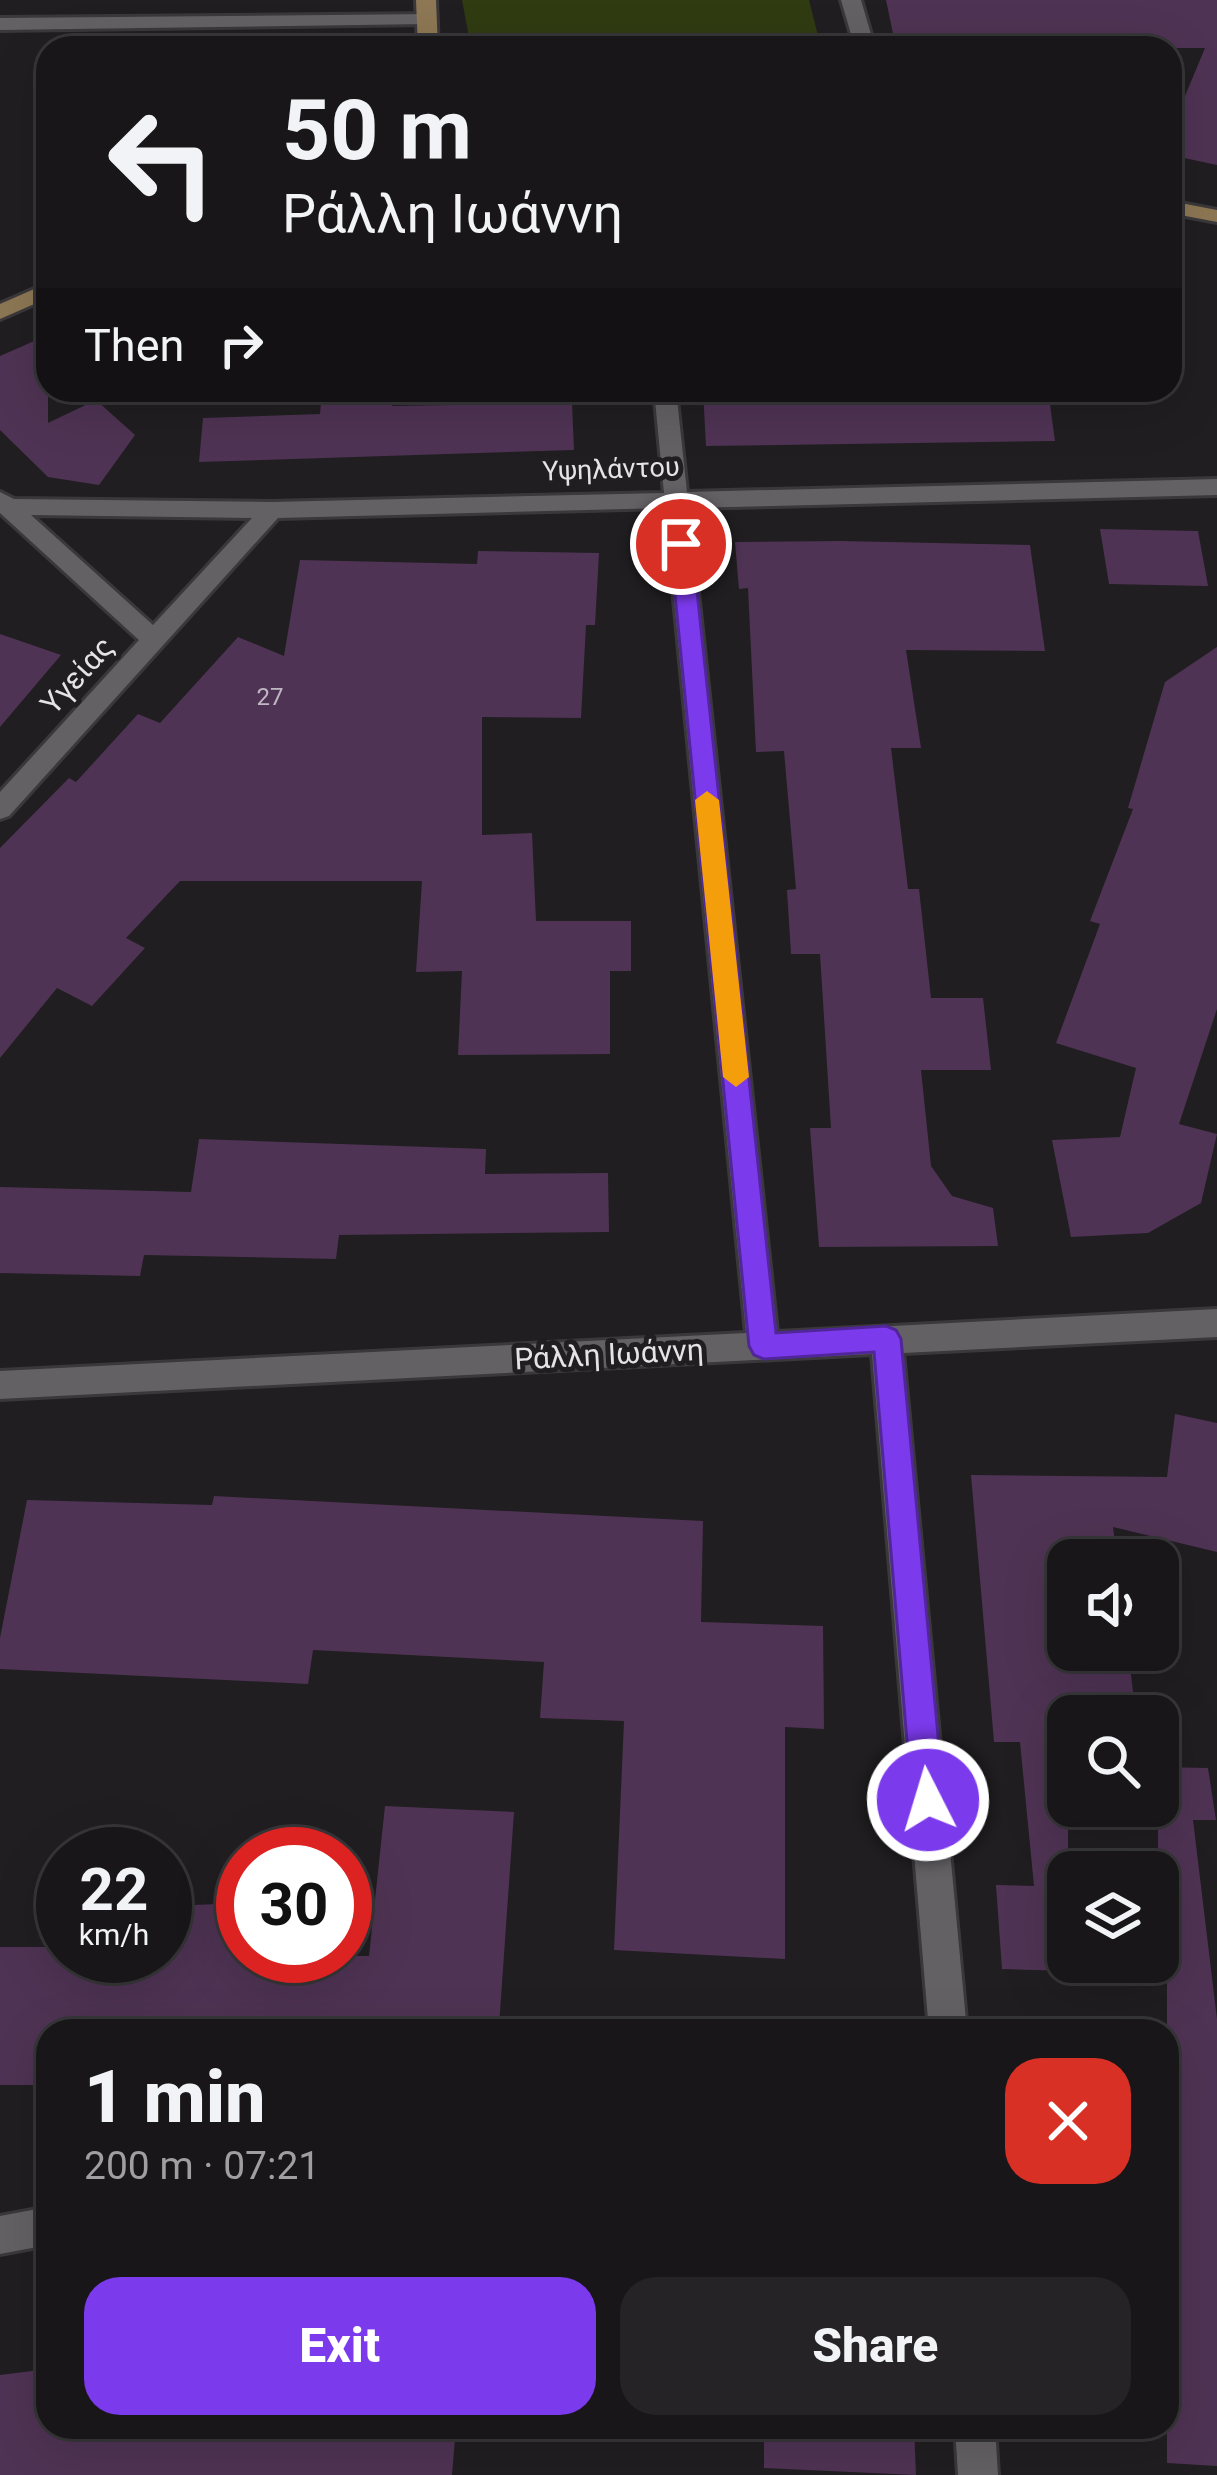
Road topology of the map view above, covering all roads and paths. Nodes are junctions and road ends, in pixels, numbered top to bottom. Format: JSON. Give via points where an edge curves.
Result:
{"nodes":[{"id":1,"x":851,"y":0,"type":"edge"},
{"id":2,"x":427,"y":9,"type":"edge"},
{"id":3,"x":0,"y":24,"type":"edge"},
{"id":4,"x":862,"y":36,"type":"edge"},
{"id":5,"x":1182,"y":210,"type":"edge"},
{"id":6,"x":1217,"y":216,"type":"edge"},
{"id":7,"x":36,"y":296,"type":"edge"},
{"id":8,"x":0,"y":312,"type":"edge"},
{"id":9,"x":666,"y":402,"type":"edge"},
{"id":10,"x":1217,"y":487,"type":"edge"},
{"id":11,"x":676,"y":497,"type":"junction"},
{"id":12,"x":4,"y":504,"type":"edge"},
{"id":13,"x":272,"y":510,"type":"junction"},
{"id":14,"x":154,"y":640,"type":"junction"},
{"id":15,"x":0,"y":809,"type":"edge"},
{"id":16,"x":1217,"y":1323,"type":"edge"},
{"id":17,"x":886,"y":1339,"type":"junction"},
{"id":18,"x":764,"y":1346,"type":"junction"},
{"id":19,"x":0,"y":1385,"type":"edge"},
{"id":20,"x":947,"y":2019,"type":"edge"},
{"id":21,"x":36,"y":2228,"type":"edge"},
{"id":22,"x":0,"y":2235,"type":"edge"},
{"id":23,"x":976,"y":2439,"type":"edge"},
{"id":24,"x":978,"y":2475,"type":"edge"}],
"edges":[{"from":1,"to":4,"type":"street"},
{"from":2,"to":3,"type":"street"},
{"from":5,"to":6,"type":"street"},
{"from":7,"to":8,"type":"street"},
{"from":9,"to":11,"type":"street"},
{"from":10,"to":11,"type":"street","name":"Υψηλάντου"},
{"from":11,"to":13,"type":"street","name":"Υψηλάντου"},
{"from":11,"to":18,"type":"street"},
{"from":12,"to":13,"type":"street","name":"Υψηλάντου"},
{"from":12,"to":14,"type":"street","name":"Υγείας"},
{"from":13,"to":14,"type":"street","name":"Υγείας"},
{"from":14,"to":15,"type":"street","name":"Υγείας"},
{"from":16,"to":17,"type":"street","name":"Ράλλη Ιωάννη"},
{"from":17,"to":18,"type":"street","name":"Ράλλη Ιωάννη"},
{"from":17,"to":20,"type":"street"},
{"from":18,"to":19,"type":"street","name":"Ράλλη Ιωάννη"},
{"from":21,"to":22,"type":"street"},
{"from":23,"to":24,"type":"street"}]}
